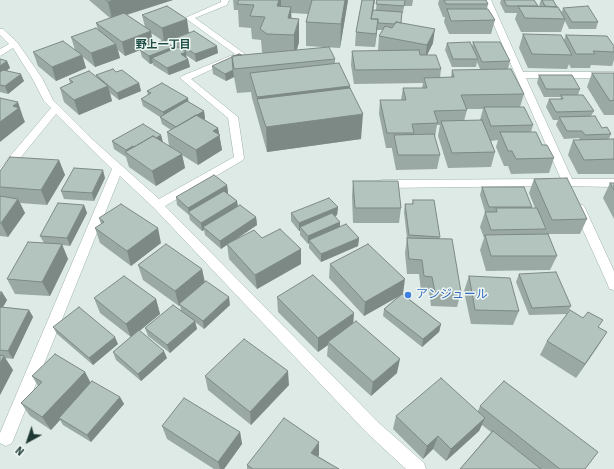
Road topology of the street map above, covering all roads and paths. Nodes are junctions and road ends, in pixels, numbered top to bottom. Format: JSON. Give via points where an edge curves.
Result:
{"nodes":[{"id":1,"x":225,"y":0,"type":"edge"},
{"id":2,"x":487,"y":0,"type":"edge"},
{"id":3,"x":0,"y":31,"type":"edge"},
{"id":4,"x":14,"y":44,"type":"junction"},
{"id":5,"x":0,"y":53,"type":"edge"},
{"id":6,"x":520,"y":75,"type":"junction"},
{"id":7,"x":614,"y":76,"type":"edge"},
{"id":8,"x":56,"y":108,"type":"junction"},
{"id":9,"x":117,"y":169,"type":"junction"},
{"id":10,"x":0,"y":175,"type":"edge"},
{"id":11,"x":568,"y":183,"type":"junction"},
{"id":12,"x":614,"y":183,"type":"edge"},
{"id":13,"x":379,"y":184,"type":"edge"},
{"id":14,"x":158,"y":206,"type":"junction"},
{"id":15,"x":614,"y":285,"type":"edge"},
{"id":16,"x":6,"y":438,"type":"dead end"},
{"id":17,"x":418,"y":469,"type":"edge"}],
"edges":[{"from":1,"to":14,"type":"street","via":[[224,3],[188,18],[242,54],[184,78],[233,118],[239,158]]},
{"from":2,"to":6,"type":"street"},
{"from":3,"to":4,"type":"street"},
{"from":4,"to":5,"type":"street"},
{"from":4,"to":8,"type":"street","via":[[38,78],[49,102]]},
{"from":6,"to":7,"type":"street"},
{"from":6,"to":11,"type":"street"},
{"from":8,"to":9,"type":"street"},
{"from":8,"to":10,"type":"street"},
{"from":9,"to":14,"type":"street"},
{"from":9,"to":16,"type":"street"},
{"from":11,"to":12,"type":"street"},
{"from":11,"to":13,"type":"street"},
{"from":11,"to":15,"type":"street"},
{"from":14,"to":17,"type":"street","via":[[373,428]]}]}
